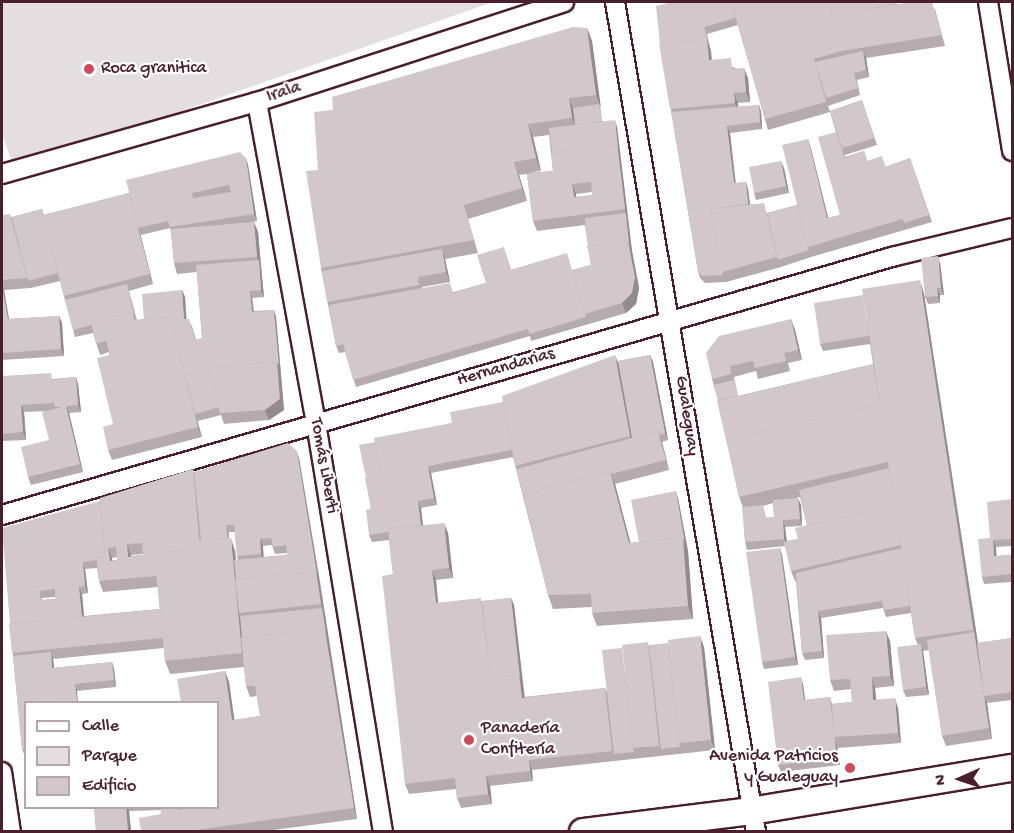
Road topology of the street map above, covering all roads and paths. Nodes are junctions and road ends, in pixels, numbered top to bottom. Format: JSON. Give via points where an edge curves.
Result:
{"nodes":[{"id":1,"x":564,"y":2,"type":"edge"},
{"id":2,"x":615,"y":2,"type":"edge"},
{"id":3,"x":987,"y":2,"type":"edge"},
{"id":4,"x":257,"y":102,"type":"junction"},
{"id":5,"x":1012,"y":151,"type":"edge"},
{"id":6,"x":2,"y":174,"type":"edge"},
{"id":7,"x":1012,"y":228,"type":"edge"},
{"id":8,"x":670,"y":322,"type":"junction"},
{"id":9,"x":316,"y":423,"type":"junction"},
{"id":10,"x":2,"y":515,"type":"edge"},
{"id":11,"x":1012,"y":768,"type":"edge"},
{"id":12,"x":2,"y":772,"type":"edge"},
{"id":13,"x":754,"y":821,"type":"edge"},
{"id":14,"x":11,"y":831,"type":"edge"},
{"id":15,"x":383,"y":831,"type":"edge"},
{"id":16,"x":583,"y":831,"type":"edge"}],
"edges":[{"from":1,"to":4,"type":"street","name":"Irala"},
{"from":2,"to":8,"type":"street","name":"Gualeguay"},
{"from":3,"to":5,"type":"street"},
{"from":4,"to":6,"type":"street","name":"Irala"},
{"from":4,"to":9,"type":"street","name":"Tomás Liberti"},
{"from":7,"to":8,"type":"street","name":"Hernandarias","via":[[924,249]]},
{"from":8,"to":9,"type":"street","name":"Hernandarias"},
{"from":8,"to":13,"type":"street","name":"Gualeguay"},
{"from":9,"to":10,"type":"street","name":"Hernandarias"},
{"from":9,"to":15,"type":"street","name":"Tomás Liberti"},
{"from":11,"to":13,"type":"main road"},
{"from":12,"to":14,"type":"street"},
{"from":13,"to":16,"type":"main road"}]}
